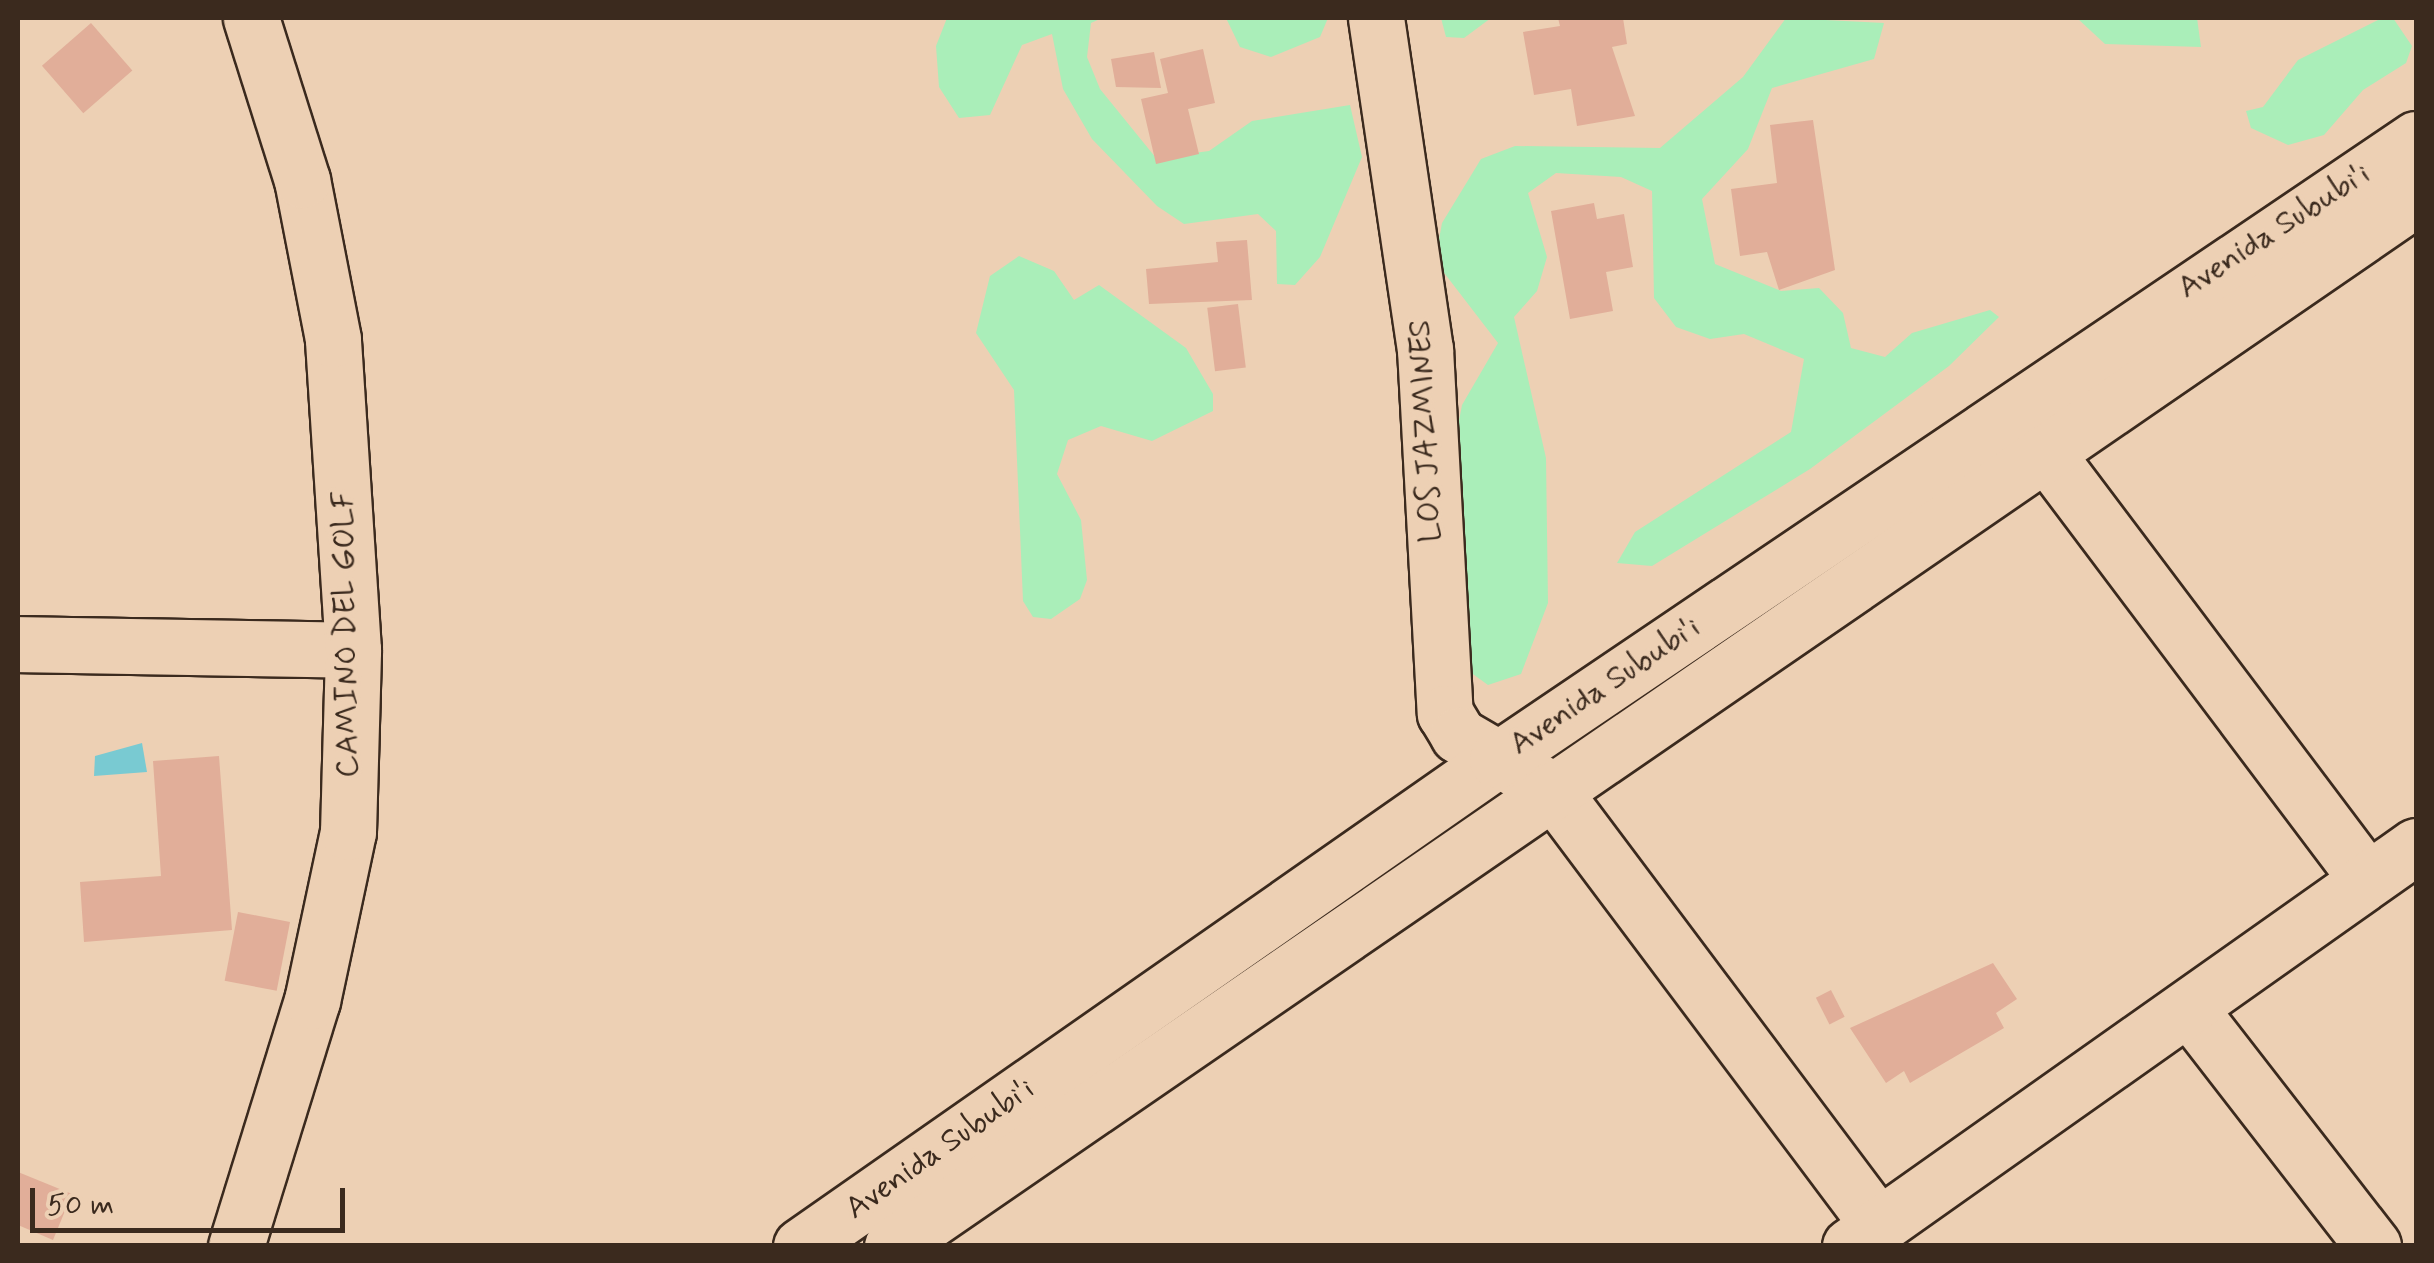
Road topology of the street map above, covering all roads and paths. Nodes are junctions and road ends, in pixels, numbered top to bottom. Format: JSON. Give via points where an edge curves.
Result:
{"nodes":[{"id":1,"x":252,"y":18,"type":"edge"},
{"id":2,"x":1376,"y":18,"type":"edge"},
{"id":3,"x":2416,"y":139,"type":"edge"},
{"id":4,"x":2416,"y":198,"type":"edge"},
{"id":5,"x":2043,"y":449,"type":"junction"},
{"id":6,"x":18,"y":644,"type":"edge"},
{"id":7,"x":353,"y":650,"type":"junction"},
{"id":8,"x":1497,"y":760,"type":"junction"},
{"id":9,"x":1552,"y":790,"type":"junction"},
{"id":10,"x":2416,"y":846,"type":"edge"},
{"id":11,"x":2366,"y":878,"type":"junction"},
{"id":12,"x":2191,"y":1010,"type":"junction"},
{"id":13,"x":1864,"y":1236,"type":"edge"},
{"id":14,"x":236,"y":1246,"type":"edge"},
{"id":15,"x":801,"y":1246,"type":"edge"},
{"id":16,"x":892,"y":1246,"type":"edge"},
{"id":17,"x":2373,"y":1246,"type":"edge"}],
"edges":[{"from":1,"to":7,"type":"street","name":"CAMINO DEL GOLF","via":[[302,180],[332,339]]},
{"from":2,"to":8,"type":"street","name":"LOS JAZMINES","via":[[1425,349],[1440,685],[1458,735]]},
{"from":3,"to":8,"type":"street","name":"Avenida Sububi'i"},
{"from":4,"to":5,"type":"street","name":"Avenida Sububi'i"},
{"from":5,"to":9,"type":"street","name":"Avenida Sububi'i"},
{"from":5,"to":11,"type":"street"},
{"from":6,"to":7,"type":"street"},
{"from":7,"to":14,"type":"street","name":"CAMINO DEL GOLF","via":[[348,832],[312,1001]]},
{"from":8,"to":9,"type":"street","name":"LOS JAZMINES"},
{"from":8,"to":15,"type":"street","name":"Avenida Sububi'i"},
{"from":9,"to":13,"type":"street"},
{"from":9,"to":16,"type":"street","name":"Avenida Sububi'i"},
{"from":10,"to":11,"type":"street"},
{"from":11,"to":12,"type":"street"},
{"from":12,"to":13,"type":"street"},
{"from":12,"to":17,"type":"street"}]}
